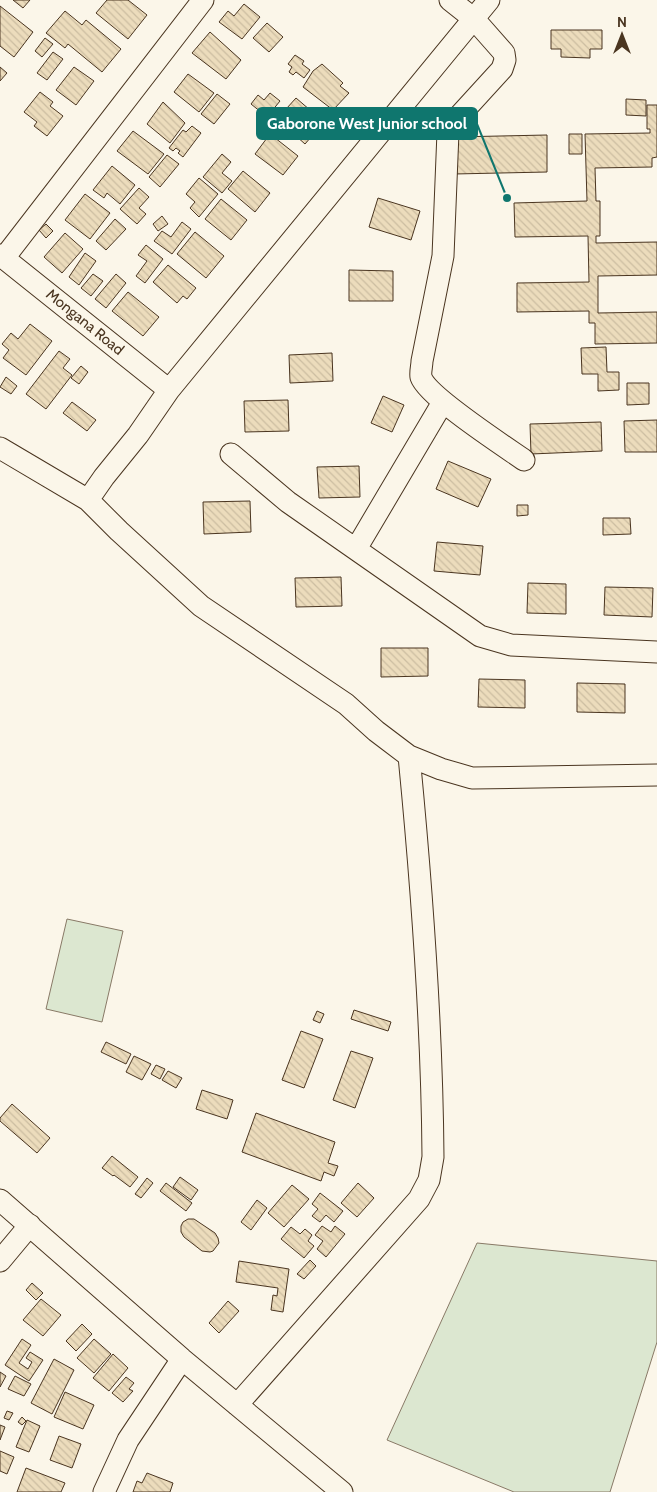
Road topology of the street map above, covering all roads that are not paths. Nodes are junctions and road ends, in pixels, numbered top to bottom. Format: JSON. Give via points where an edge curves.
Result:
{"nodes":[{"id":1,"x":203,"y":0,"type":"edge"},
{"id":2,"x":450,"y":0,"type":"edge"},
{"id":3,"x":489,"y":0,"type":"edge"},
{"id":4,"x":474,"y":19,"type":"junction"},
{"id":5,"x":2,"y":256,"type":"edge"},
{"id":6,"x":169,"y":390,"type":"junction"},
{"id":7,"x":443,"y":402,"type":"junction"},
{"id":8,"x":0,"y":448,"type":"edge"},
{"id":9,"x":231,"y":454,"type":"dead end"},
{"id":10,"x":524,"y":460,"type":"dead end"},
{"id":11,"x":88,"y":500,"type":"junction"},
{"id":12,"x":356,"y":549,"type":"junction"},
{"id":13,"x":657,"y":652,"type":"edge"},
{"id":14,"x":409,"y":756,"type":"junction"},
{"id":15,"x":657,"y":774,"type":"edge"},
{"id":16,"x":0,"y":1200,"type":"edge"},
{"id":17,"x":30,"y":1225,"type":"junction"},
{"id":18,"x":0,"y":1261,"type":"edge"},
{"id":19,"x":182,"y":1359,"type":"junction"},
{"id":20,"x":237,"y":1405,"type":"junction"},
{"id":21,"x":104,"y":1492,"type":"edge"},
{"id":22,"x":341,"y":1492,"type":"edge"}],
"edges":[{"from":1,"to":5,"type":"street"},
{"from":2,"to":4,"type":"street"},
{"from":3,"to":4,"type":"street"},
{"from":4,"to":6,"type":"street"},
{"from":4,"to":7,"type":"street","via":[[504,53],[505,60],[502,69],[448,132],[443,256],[421,376]]},
{"from":5,"to":6,"type":"street","name":"Mongana Road"},
{"from":6,"to":11,"type":"street"},
{"from":7,"to":10,"type":"street"},
{"from":7,"to":12,"type":"street"},
{"from":8,"to":11,"type":"street"},
{"from":9,"to":12,"type":"street","via":[[288,502]]},
{"from":11,"to":14,"type":"street","via":[[201,606],[346,704]]},
{"from":12,"to":13,"type":"street","via":[[480,636],[497,642]]},
{"from":14,"to":15,"type":"street","via":[[472,778]]},
{"from":14,"to":20,"type":"street","via":[[429,1001],[434,1157],[429,1180],[419,1198]]},
{"from":16,"to":17,"type":"street"},
{"from":17,"to":18,"type":"street"},
{"from":17,"to":19,"type":"street"},
{"from":19,"to":20,"type":"street"},
{"from":19,"to":21,"type":"street","via":[[128,1440]]},
{"from":20,"to":22,"type":"street"}]}
